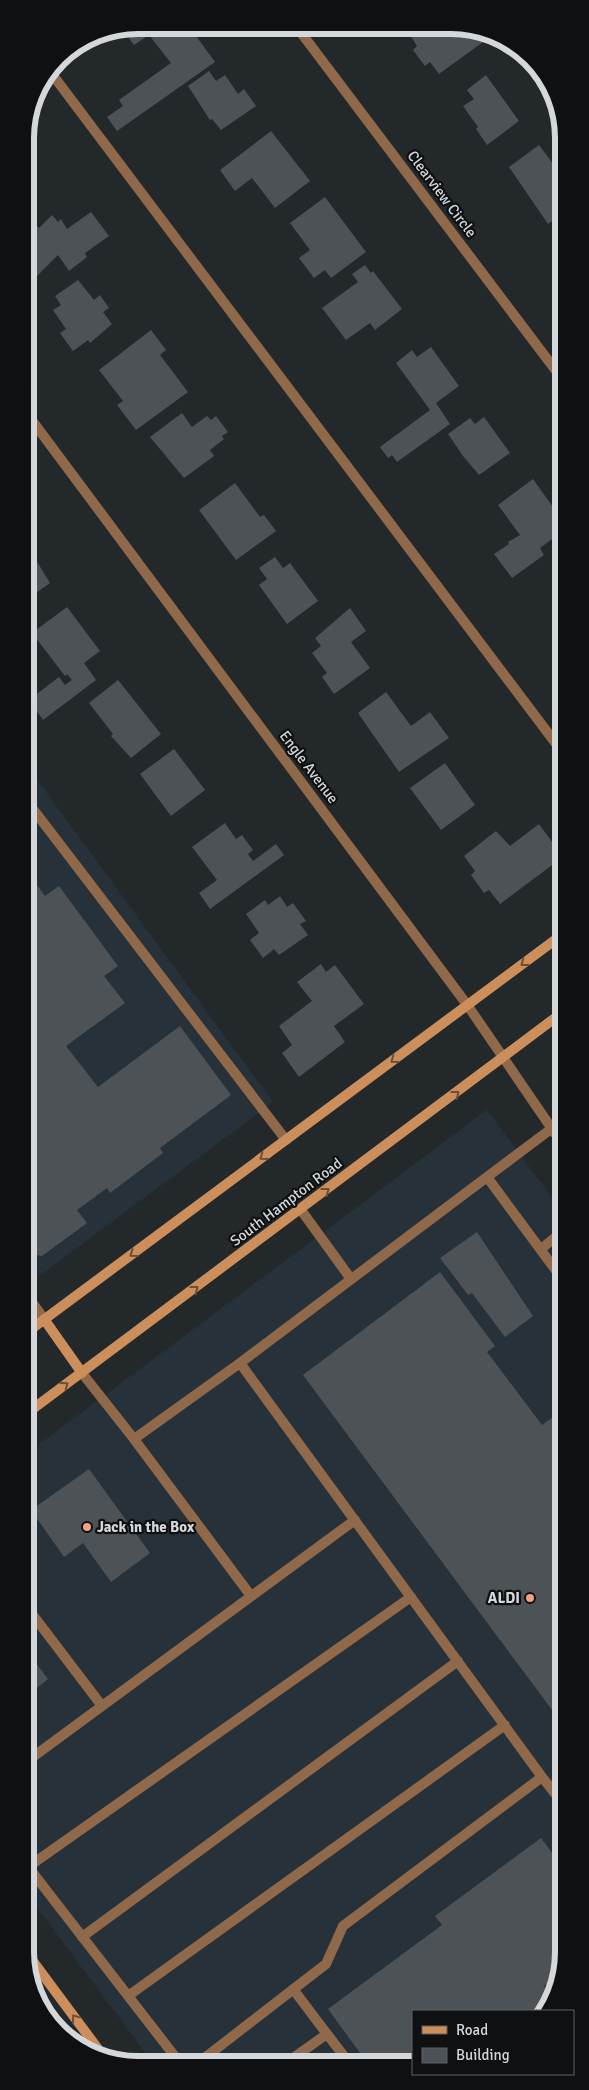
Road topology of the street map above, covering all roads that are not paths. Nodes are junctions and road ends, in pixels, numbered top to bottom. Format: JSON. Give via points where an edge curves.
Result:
{"nodes":[{"id":1,"x":302,"y":34,"type":"edge"},
{"id":2,"x":54,"y":76,"type":"edge"},
{"id":3,"x":555,"y":369,"type":"edge"},
{"id":4,"x":34,"y":422,"type":"edge"},
{"id":5,"x":555,"y":742,"type":"edge"},
{"id":6,"x":34,"y":810,"type":"edge"},
{"id":7,"x":555,"y":940,"type":"edge"},
{"id":8,"x":468,"y":1006,"type":"junction"},
{"id":9,"x":555,"y":1018,"type":"edge"},
{"id":10,"x":502,"y":1058,"type":"junction"},
{"id":11,"x":551,"y":1129,"type":"junction"},
{"id":12,"x":555,"y":1134,"type":"edge"},
{"id":13,"x":286,"y":1140,"type":"junction"},
{"id":14,"x":487,"y":1177,"type":"junction"},
{"id":15,"x":300,"y":1210,"type":"junction"},
{"id":16,"x":555,"y":1238,"type":"edge"},
{"id":17,"x":540,"y":1249,"type":"junction"},
{"id":18,"x":555,"y":1268,"type":"edge"},
{"id":19,"x":351,"y":1279,"type":"junction"},
{"id":20,"x":34,"y":1305,"type":"edge"},
{"id":21,"x":44,"y":1319,"type":"junction"},
{"id":22,"x":34,"y":1327,"type":"edge"},
{"id":23,"x":240,"y":1363,"type":"junction"},
{"id":24,"x":82,"y":1373,"type":"junction"},
{"id":25,"x":34,"y":1408,"type":"edge"},
{"id":26,"x":134,"y":1439,"type":"junction"},
{"id":27,"x":355,"y":1520,"type":"junction"},
{"id":28,"x":251,"y":1596,"type":"junction"},
{"id":29,"x":411,"y":1597,"type":"junction"},
{"id":30,"x":34,"y":1617,"type":"edge"},
{"id":31,"x":458,"y":1661,"type":"junction"},
{"id":32,"x":102,"y":1706,"type":"junction"},
{"id":33,"x":504,"y":1725,"type":"junction"},
{"id":34,"x":34,"y":1756,"type":"edge"},
{"id":35,"x":542,"y":1777,"type":"junction"},
{"id":36,"x":555,"y":1794,"type":"edge"},
{"id":37,"x":34,"y":1860,"type":"edge"},
{"id":38,"x":34,"y":1874,"type":"edge"},
{"id":39,"x":82,"y":1937,"type":"junction"},
{"id":40,"x":35,"y":1964,"type":"edge"},
{"id":41,"x":294,"y":1989,"type":"junction"},
{"id":42,"x":128,"y":1996,"type":"junction"},
{"id":43,"x":327,"y":2034,"type":"junction"},
{"id":44,"x":98,"y":2048,"type":"edge"},
{"id":45,"x":175,"y":2056,"type":"edge"},
{"id":46,"x":207,"y":2056,"type":"edge"},
{"id":47,"x":296,"y":2056,"type":"edge"},
{"id":48,"x":344,"y":2056,"type":"edge"}],
"edges":[{"from":1,"to":3,"type":"street","name":"Clearview Circle"},
{"from":2,"to":5,"type":"street"},
{"from":4,"to":8,"type":"street","name":"Engle Avenue"},
{"from":6,"to":13,"type":"street"},
{"from":7,"to":8,"type":"main road","one_way":true},
{"from":8,"to":10,"type":"street","name":"Engle Avenue"},
{"from":8,"to":13,"type":"main road","one_way":true},
{"from":9,"to":10,"type":"main road","name":"South Hampton Road"},
{"from":10,"to":11,"type":"street","name":"Engle Avenue"},
{"from":15,"to":10,"type":"main road","name":"South Hampton Road","one_way":true},
{"from":11,"to":12,"type":"street","name":"Engle Avenue"},
{"from":11,"to":14,"type":"street"},
{"from":13,"to":21,"type":"main road","one_way":true},
{"from":14,"to":17,"type":"street"},
{"from":14,"to":19,"type":"street"},
{"from":15,"to":19,"type":"street"},
{"from":24,"to":15,"type":"main road","name":"South Hampton Road","one_way":true},
{"from":16,"to":17,"type":"street"},
{"from":17,"to":18,"type":"street"},
{"from":19,"to":23,"type":"street"},
{"from":20,"to":21,"type":"street"},
{"from":21,"to":22,"type":"main road"},
{"from":21,"to":24,"type":"main road"},
{"from":23,"to":26,"type":"street"},
{"from":23,"to":27,"type":"street"},
{"from":25,"to":24,"type":"main road","name":"South Hampton Road","one_way":true},
{"from":24,"to":26,"type":"street"},
{"from":26,"to":28,"type":"street"},
{"from":27,"to":28,"type":"street"},
{"from":27,"to":29,"type":"street"},
{"from":28,"to":32,"type":"street"},
{"from":29,"to":31,"type":"street"},
{"from":29,"to":37,"type":"street"},
{"from":30,"to":32,"type":"street"},
{"from":31,"to":33,"type":"street"},
{"from":31,"to":39,"type":"street"},
{"from":32,"to":34,"type":"street"},
{"from":33,"to":35,"type":"street"},
{"from":33,"to":42,"type":"street"},
{"from":35,"to":36,"type":"street"},
{"from":35,"to":41,"type":"street","via":[[342,1926],[326,1964]]},
{"from":38,"to":39,"type":"street"},
{"from":39,"to":42,"type":"street"},
{"from":44,"to":40,"type":"main road","one_way":true},
{"from":41,"to":43,"type":"street"},
{"from":41,"to":46,"type":"street"},
{"from":42,"to":45,"type":"street"},
{"from":43,"to":47,"type":"street"},
{"from":43,"to":48,"type":"street"}]}
